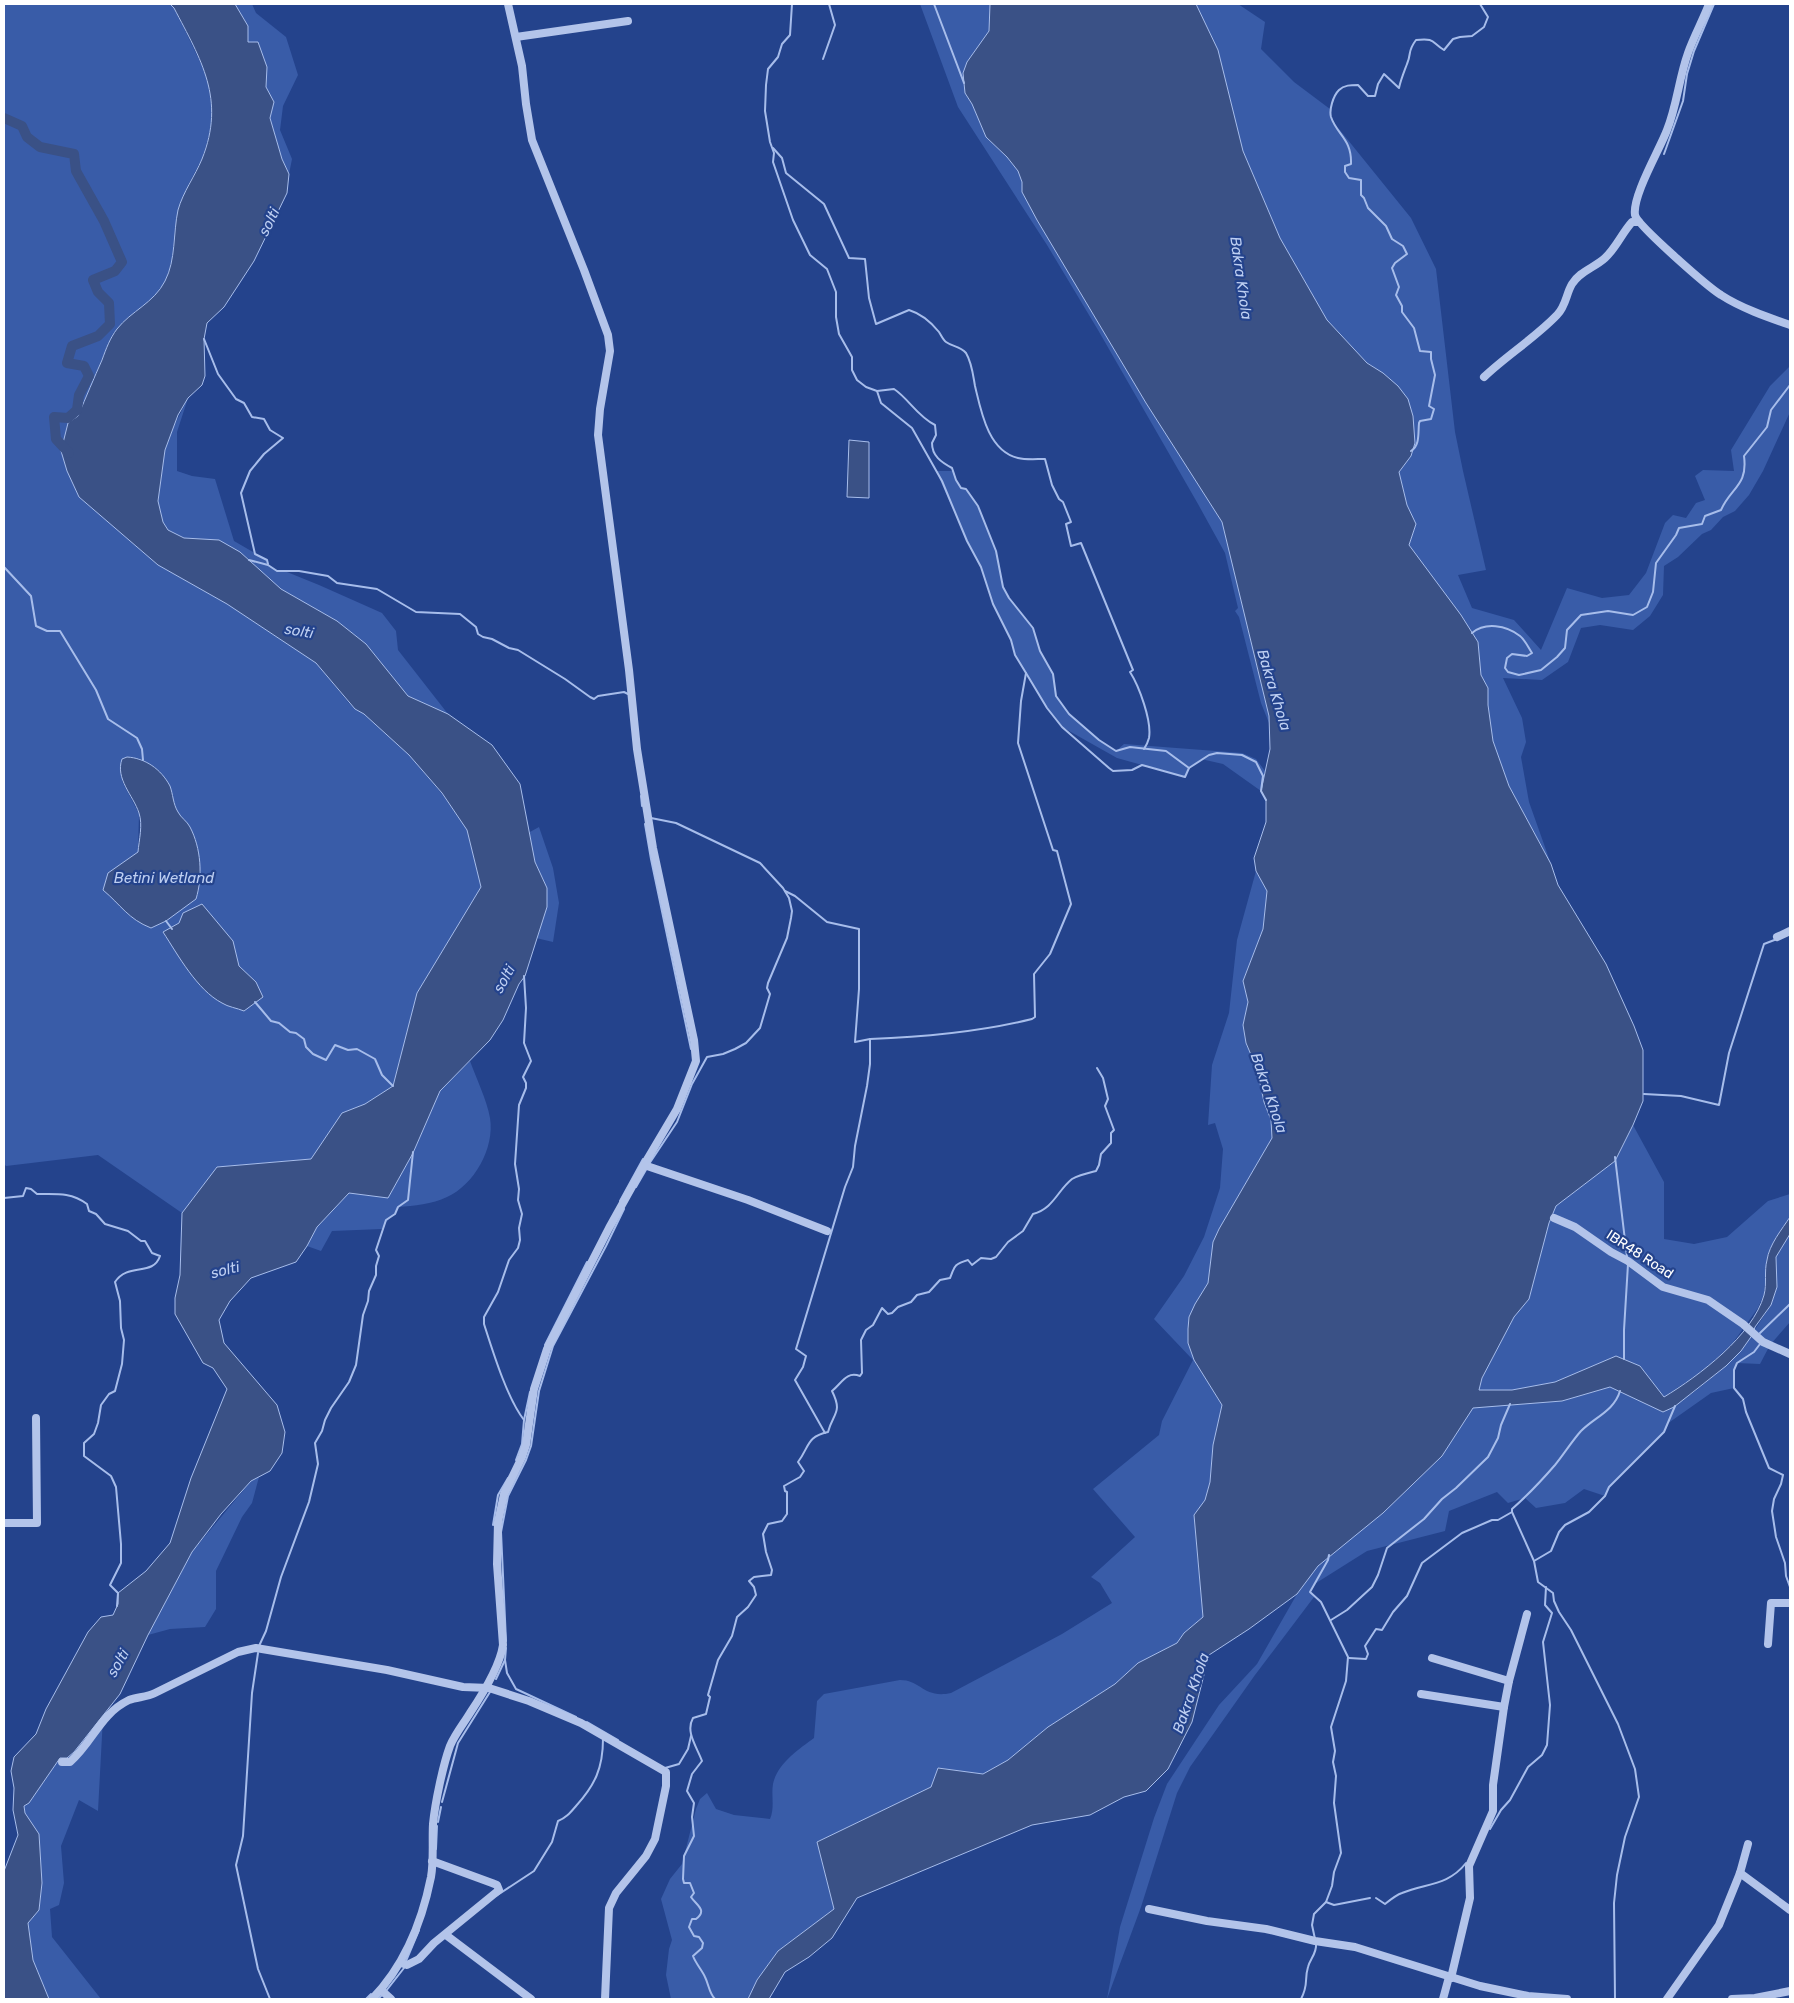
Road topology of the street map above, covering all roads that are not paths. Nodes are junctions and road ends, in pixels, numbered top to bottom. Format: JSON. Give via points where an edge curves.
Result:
{"nodes":[{"id":1,"x":508,"y":4,"type":"edge"},
{"id":2,"x":1709,"y":4,"type":"edge"},
{"id":3,"x":628,"y":21,"type":"dead end"},
{"id":4,"x":516,"y":37,"type":"junction"},
{"id":5,"x":1639,"y":222,"type":"junction"},
{"id":6,"x":1790,"y":326,"type":"edge"},
{"id":7,"x":1484,"y":377,"type":"dead end"},
{"id":8,"x":1790,"y":931,"type":"edge"},
{"id":9,"x":1777,"y":937,"type":"dead end"},
{"id":10,"x":644,"y":1165,"type":"junction"},
{"id":11,"x":1554,"y":1218,"type":"dead end"},
{"id":12,"x":827,"y":1231,"type":"dead end"},
{"id":13,"x":1790,"y":1354,"type":"edge"},
{"id":14,"x":36,"y":1418,"type":"dead end"},
{"id":15,"x":4,"y":1524,"type":"edge"},
{"id":16,"x":1790,"y":1603,"type":"edge"},
{"id":17,"x":1527,"y":1614,"type":"dead end"},
{"id":18,"x":1768,"y":1644,"type":"dead end"},
{"id":19,"x":1432,"y":1658,"type":"dead end"},
{"id":20,"x":1509,"y":1681,"type":"junction"},
{"id":21,"x":485,"y":1688,"type":"junction"},
{"id":22,"x":1421,"y":1694,"type":"dead end"},
{"id":23,"x":1504,"y":1707,"type":"junction"},
{"id":24,"x":62,"y":1762,"type":"dead end"},
{"id":25,"x":1748,"y":1844,"type":"dead end"},
{"id":26,"x":432,"y":1861,"type":"junction"},
{"id":27,"x":1740,"y":1872,"type":"junction"},
{"id":28,"x":1149,"y":1909,"type":"dead end"},
{"id":29,"x":1790,"y":1910,"type":"edge"},
{"id":30,"x":446,"y":1935,"type":"junction"},
{"id":31,"x":401,"y":1963,"type":"junction"},
{"id":32,"x":1450,"y":1978,"type":"junction"},
{"id":33,"x":381,"y":1990,"type":"junction"},
{"id":34,"x":1790,"y":1992,"type":"edge"},
{"id":35,"x":372,"y":1999,"type":"edge"},
{"id":36,"x":391,"y":1999,"type":"edge"},
{"id":37,"x":531,"y":1999,"type":"edge"},
{"id":38,"x":605,"y":1999,"type":"edge"},
{"id":39,"x":1443,"y":1999,"type":"edge"},
{"id":40,"x":1561,"y":1999,"type":"edge"},
{"id":41,"x":1667,"y":1999,"type":"edge"},
{"id":42,"x":1732,"y":1999,"type":"edge"}],
"edges":[{"from":1,"to":4,"type":"street"},
{"from":2,"to":5,"type":"street","via":[[1688,51],[1668,129],[1637,201],[1635,216]]},
{"from":3,"to":4,"type":"street"},
{"from":4,"to":10,"type":"street","via":[[532,140],[608,334],[610,351],[598,435],[637,749],[653,848],[695,1052],[696,1061],[677,1109]]},
{"from":5,"to":6,"type":"street","via":[[1720,295]]},
{"from":5,"to":7,"type":"street","via":[[1628,226],[1604,259],[1581,273],[1571,286],[1564,306],[1550,322]]},
{"from":8,"to":9,"type":"street"},
{"from":10,"to":12,"type":"street"},
{"from":10,"to":21,"type":"street","via":[[549,1344],[534,1390],[526,1445],[504,1494],[500,1512],[497,1564],[503,1645],[502,1655]]},
{"from":11,"to":13,"type":"street","name":"IBR48 Road","via":[[1575,1227],[1664,1287],[1708,1300],[1756,1336]]},
{"from":14,"to":15,"type":"street","via":[[37,1523]]},
{"from":16,"to":18,"type":"street","via":[[1771,1603]]},
{"from":17,"to":20,"type":"street"},
{"from":19,"to":20,"type":"street"},
{"from":20,"to":23,"type":"street"},
{"from":21,"to":24,"type":"street","via":[[463,1687],[266,1649],[247,1649],[155,1693],[130,1700],[104,1717],[77,1756],[70,1762]]},
{"from":21,"to":26,"type":"street","via":[[450,1745],[436,1802]]},
{"from":21,"to":38,"type":"street","via":[[529,1701],[580,1723],[666,1772],[655,1840],[616,1893],[609,1908]]},
{"from":22,"to":23,"type":"street"},
{"from":23,"to":32,"type":"street","via":[[1493,1785],[1493,1811],[1469,1866],[1470,1898]]},
{"from":25,"to":27,"type":"street"},
{"from":26,"to":30,"type":"street","via":[[499,1887]]},
{"from":26,"to":31,"type":"street","via":[[418,1924]]},
{"from":27,"to":29,"type":"street"},
{"from":27,"to":41,"type":"street","via":[[1719,1925]]},
{"from":28,"to":32,"type":"street","via":[[1355,1947]]},
{"from":30,"to":31,"type":"street","via":[[419,1959],[407,1965]]},
{"from":30,"to":37,"type":"street"},
{"from":31,"to":33,"type":"street"},
{"from":32,"to":39,"type":"street"},
{"from":32,"to":40,"type":"street","via":[[1528,1996]]},
{"from":33,"to":35,"type":"street"},
{"from":33,"to":36,"type":"street"},
{"from":34,"to":42,"type":"street"}]}
